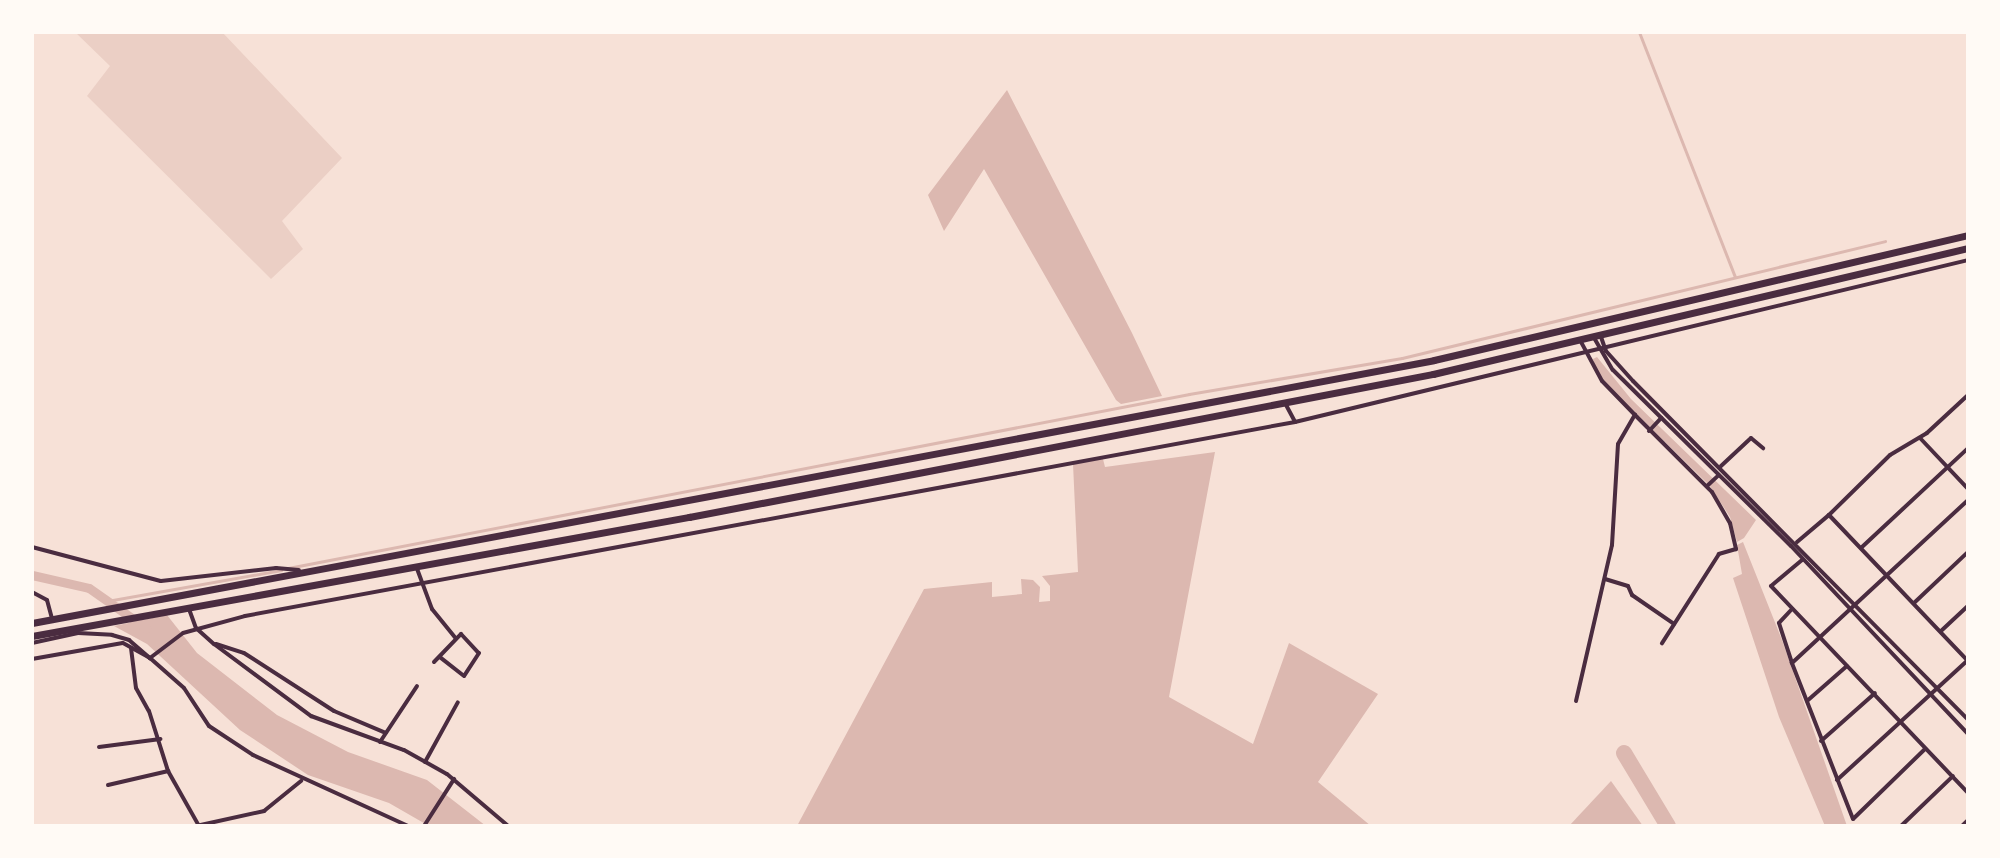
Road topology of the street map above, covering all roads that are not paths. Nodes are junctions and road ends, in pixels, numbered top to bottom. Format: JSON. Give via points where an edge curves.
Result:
{"nodes":[{"id":1,"x":1968,"y":235,"type":"edge"},
{"id":2,"x":1968,"y":248,"type":"edge"},
{"id":3,"x":1968,"y":260,"type":"edge"},
{"id":4,"x":1597,"y":322,"type":"junction"},
{"id":5,"x":1596,"y":335,"type":"junction"},
{"id":6,"x":1580,"y":339,"type":"junction"},
{"id":7,"x":1606,"y":351,"type":"junction"},
{"id":8,"x":1599,"y":353,"type":"junction"},
{"id":9,"x":1586,"y":355,"type":"junction"},
{"id":10,"x":1968,"y":395,"type":"edge"},
{"id":11,"x":1285,"y":403,"type":"junction"},
{"id":12,"x":1635,"y":415,"type":"junction"},
{"id":13,"x":1660,"y":420,"type":"junction"},
{"id":14,"x":1295,"y":422,"type":"junction"},
{"id":15,"x":1650,"y":430,"type":"junction"},
{"id":16,"x":1920,"y":438,"type":"junction"},
{"id":17,"x":1763,"y":448,"type":"dead end"},
{"id":18,"x":1968,"y":448,"type":"edge"},
{"id":19,"x":1721,"y":466,"type":"junction"},
{"id":20,"x":1946,"y":468,"type":"junction"},
{"id":21,"x":1717,"y":476,"type":"junction"},
{"id":22,"x":1708,"y":486,"type":"junction"},
{"id":23,"x":1968,"y":489,"type":"edge"},
{"id":24,"x":1968,"y":500,"type":"edge"},
{"id":25,"x":684,"y":502,"type":"junction"},
{"id":26,"x":1763,"y":509,"type":"junction"},
{"id":27,"x":1758,"y":514,"type":"junction"},
{"id":28,"x":1829,"y":515,"type":"junction"},
{"id":29,"x":689,"y":517,"type":"junction"},
{"id":30,"x":1797,"y":542,"type":"junction"},
{"id":31,"x":1791,"y":546,"type":"junction"},
{"id":32,"x":32,"y":547,"type":"edge"},
{"id":33,"x":1861,"y":548,"type":"junction"},
{"id":34,"x":1968,"y":552,"type":"edge"},
{"id":35,"x":1803,"y":560,"type":"junction"},
{"id":36,"x":417,"y":569,"type":"junction"},
{"id":37,"x":305,"y":572,"type":"junction"},
{"id":38,"x":1887,"y":575,"type":"junction"},
{"id":39,"x":1605,"y":579,"type":"junction"},
{"id":40,"x":419,"y":580,"type":"junction"},
{"id":41,"x":32,"y":592,"type":"edge"},
{"id":42,"x":1914,"y":603,"type":"junction"},
{"id":43,"x":1857,"y":604,"type":"junction"},
{"id":44,"x":1968,"y":606,"type":"edge"},
{"id":45,"x":188,"y":607,"type":"junction"},
{"id":46,"x":1792,"y":609,"type":"junction"},
{"id":47,"x":1849,"y":610,"type":"junction"},
{"id":48,"x":52,"y":619,"type":"junction"},
{"id":49,"x":32,"y":623,"type":"edge"},
{"id":50,"x":1675,"y":624,"type":"junction"},
{"id":51,"x":196,"y":628,"type":"junction"},
{"id":52,"x":1941,"y":631,"type":"junction"},
{"id":53,"x":1821,"y":637,"type":"junction"},
{"id":54,"x":456,"y":639,"type":"junction"},
{"id":55,"x":32,"y":640,"type":"edge"},
{"id":56,"x":1662,"y":643,"type":"dead end"},
{"id":57,"x":214,"y":644,"type":"junction"},
{"id":58,"x":131,"y":647,"type":"junction"},
{"id":59,"x":152,"y":656,"type":"junction"},
{"id":60,"x":440,"y":657,"type":"junction"},
{"id":61,"x":32,"y":659,"type":"edge"},
{"id":62,"x":1968,"y":660,"type":"edge"},
{"id":63,"x":434,"y":662,"type":"dead end"},
{"id":64,"x":1792,"y":663,"type":"junction"},
{"id":65,"x":1847,"y":666,"type":"junction"},
{"id":66,"x":417,"y":686,"type":"dead end"},
{"id":67,"x":1937,"y":687,"type":"junction"},
{"id":68,"x":1875,"y":693,"type":"junction"},
{"id":69,"x":1931,"y":693,"type":"junction"},
{"id":70,"x":1576,"y":701,"type":"dead end"},
{"id":71,"x":458,"y":702,"type":"dead end"},
{"id":72,"x":1806,"y":702,"type":"junction"},
{"id":73,"x":1899,"y":720,"type":"junction"},
{"id":74,"x":1968,"y":720,"type":"edge"},
{"id":75,"x":386,"y":733,"type":"junction"},
{"id":76,"x":1968,"y":734,"type":"edge"},
{"id":77,"x":160,"y":739,"type":"junction"},
{"id":78,"x":1821,"y":741,"type":"junction"},
{"id":79,"x":380,"y":742,"type":"junction"},
{"id":80,"x":99,"y":747,"type":"dead end"},
{"id":81,"x":1925,"y":749,"type":"junction"},
{"id":82,"x":425,"y":762,"type":"junction"},
{"id":83,"x":168,"y":771,"type":"junction"},
{"id":84,"x":1953,"y":776,"type":"junction"},
{"id":85,"x":454,"y":779,"type":"junction"},
{"id":86,"x":1837,"y":780,"type":"junction"},
{"id":87,"x":301,"y":781,"type":"junction"},
{"id":88,"x":108,"y":785,"type":"dead end"},
{"id":89,"x":1968,"y":793,"type":"edge"},
{"id":90,"x":1853,"y":819,"type":"junction"},
{"id":91,"x":1968,"y":820,"type":"edge"},
{"id":92,"x":198,"y":826,"type":"edge"},
{"id":93,"x":408,"y":826,"type":"edge"},
{"id":94,"x":424,"y":826,"type":"edge"},
{"id":95,"x":508,"y":826,"type":"edge"},
{"id":96,"x":1858,"y":826,"type":"edge"},
{"id":97,"x":1901,"y":826,"type":"edge"},
{"id":98,"x":1962,"y":826,"type":"edge"}],
"edges":[{"from":1,"to":4,"type":"highway"},
{"from":2,"to":5,"type":"highway"},
{"from":3,"to":7,"type":"street"},
{"from":4,"to":5,"type":"highway"},
{"from":4,"to":25,"type":"highway","via":[[1065,433]]},
{"from":5,"to":6,"type":"highway"},
{"from":5,"to":7,"type":"street"},
{"from":5,"to":8,"type":"street"},
{"from":6,"to":9,"type":"street"},
{"from":6,"to":11,"type":"highway"},
{"from":7,"to":8,"type":"street"},
{"from":7,"to":19,"type":"street"},
{"from":8,"to":9,"type":"street"},
{"from":8,"to":13,"type":"street"},
{"from":9,"to":12,"type":"street","via":[[1602,381]]},
{"from":9,"to":14,"type":"street"},
{"from":10,"to":16,"type":"street"},
{"from":11,"to":14,"type":"street"},
{"from":11,"to":29,"type":"highway"},
{"from":12,"to":15,"type":"street"},
{"from":12,"to":39,"type":"street","via":[[1618,444]]},
{"from":13,"to":15,"type":"street"},
{"from":13,"to":21,"type":"street"},
{"from":14,"to":40,"type":"street"},
{"from":15,"to":22,"type":"street"},
{"from":16,"to":20,"type":"street"},
{"from":16,"to":28,"type":"street","via":[[1890,455]]},
{"from":17,"to":19,"type":"street","via":[[1751,438]]},
{"from":18,"to":20,"type":"street"},
{"from":19,"to":26,"type":"street"},
{"from":20,"to":23,"type":"street"},
{"from":20,"to":33,"type":"street"},
{"from":21,"to":22,"type":"street"},
{"from":21,"to":27,"type":"street"},
{"from":22,"to":50,"type":"street","via":[[1730,523],[1736,549],[1719,554]]},
{"from":24,"to":38,"type":"street"},
{"from":25,"to":29,"type":"highway"},
{"from":25,"to":37,"type":"highway"},
{"from":26,"to":27,"type":"street"},
{"from":26,"to":30,"type":"street"},
{"from":27,"to":31,"type":"street"},
{"from":28,"to":30,"type":"street"},
{"from":28,"to":33,"type":"street"},
{"from":29,"to":36,"type":"highway"},
{"from":30,"to":31,"type":"street"},
{"from":30,"to":43,"type":"street"},
{"from":31,"to":35,"type":"street"},
{"from":32,"to":37,"type":"street","via":[[161,581],[276,568]]},
{"from":33,"to":38,"type":"street"},
{"from":34,"to":42,"type":"street"},
{"from":35,"to":46,"type":"street","via":[[1771,586]]},
{"from":35,"to":47,"type":"street"},
{"from":36,"to":40,"type":"street"},
{"from":36,"to":45,"type":"highway"},
{"from":37,"to":48,"type":"highway"},
{"from":38,"to":42,"type":"street"},
{"from":38,"to":43,"type":"street"},
{"from":39,"to":50,"type":"street","via":[[1628,586],[1632,595]]},
{"from":39,"to":70,"type":"street"},
{"from":40,"to":51,"type":"street"},
{"from":40,"to":54,"type":"street","via":[[435,615]]},
{"from":41,"to":48,"type":"street","via":[[47,600]]},
{"from":42,"to":52,"type":"street"},
{"from":43,"to":47,"type":"street"},
{"from":43,"to":67,"type":"street"},
{"from":44,"to":52,"type":"street"},
{"from":45,"to":51,"type":"street"},
{"from":45,"to":55,"type":"highway","via":[[94,622]]},
{"from":46,"to":53,"type":"street"},
{"from":46,"to":64,"type":"street","via":[[1779,623]]},
{"from":47,"to":53,"type":"street"},
{"from":47,"to":69,"type":"street"},
{"from":48,"to":49,"type":"highway"},
{"from":50,"to":56,"type":"street"},
{"from":51,"to":57,"type":"street"},
{"from":51,"to":59,"type":"street"},
{"from":52,"to":62,"type":"street"},
{"from":53,"to":64,"type":"street"},
{"from":53,"to":65,"type":"street"},
{"from":54,"to":60,"type":"street"},
{"from":54,"to":60,"type":"street","via":[[465,635],[479,650],[468,674],[458,674]]},
{"from":55,"to":59,"type":"street","via":[[78,633],[129,640]]},
{"from":57,"to":75,"type":"street","via":[[244,653],[334,711]]},
{"from":57,"to":79,"type":"street","via":[[311,716]]},
{"from":58,"to":59,"type":"street"},
{"from":58,"to":61,"type":"street","via":[[109,645]]},
{"from":58,"to":77,"type":"street","via":[[134,683]]},
{"from":59,"to":87,"type":"street","via":[[184,688],[209,726]]},
{"from":60,"to":63,"type":"street"},
{"from":62,"to":67,"type":"street"},
{"from":64,"to":72,"type":"street"},
{"from":65,"to":68,"type":"street"},
{"from":65,"to":72,"type":"street"},
{"from":66,"to":75,"type":"street"},
{"from":67,"to":69,"type":"street"},
{"from":67,"to":74,"type":"street"},
{"from":68,"to":73,"type":"street"},
{"from":68,"to":78,"type":"street"},
{"from":69,"to":73,"type":"street"},
{"from":69,"to":76,"type":"street"},
{"from":71,"to":82,"type":"street"},
{"from":72,"to":78,"type":"street"},
{"from":73,"to":81,"type":"street"},
{"from":73,"to":86,"type":"street"},
{"from":75,"to":79,"type":"street"},
{"from":77,"to":80,"type":"street"},
{"from":77,"to":83,"type":"street"},
{"from":78,"to":86,"type":"street"},
{"from":79,"to":82,"type":"street"},
{"from":81,"to":84,"type":"street"},
{"from":81,"to":90,"type":"street"},
{"from":82,"to":85,"type":"street"},
{"from":83,"to":88,"type":"street"},
{"from":83,"to":92,"type":"street"},
{"from":84,"to":89,"type":"street"},
{"from":84,"to":97,"type":"street"},
{"from":85,"to":94,"type":"street"},
{"from":85,"to":95,"type":"street"},
{"from":86,"to":90,"type":"street"},
{"from":87,"to":92,"type":"street","via":[[264,811]]},
{"from":87,"to":93,"type":"street"},
{"from":90,"to":96,"type":"street"},
{"from":91,"to":98,"type":"street"}]}
